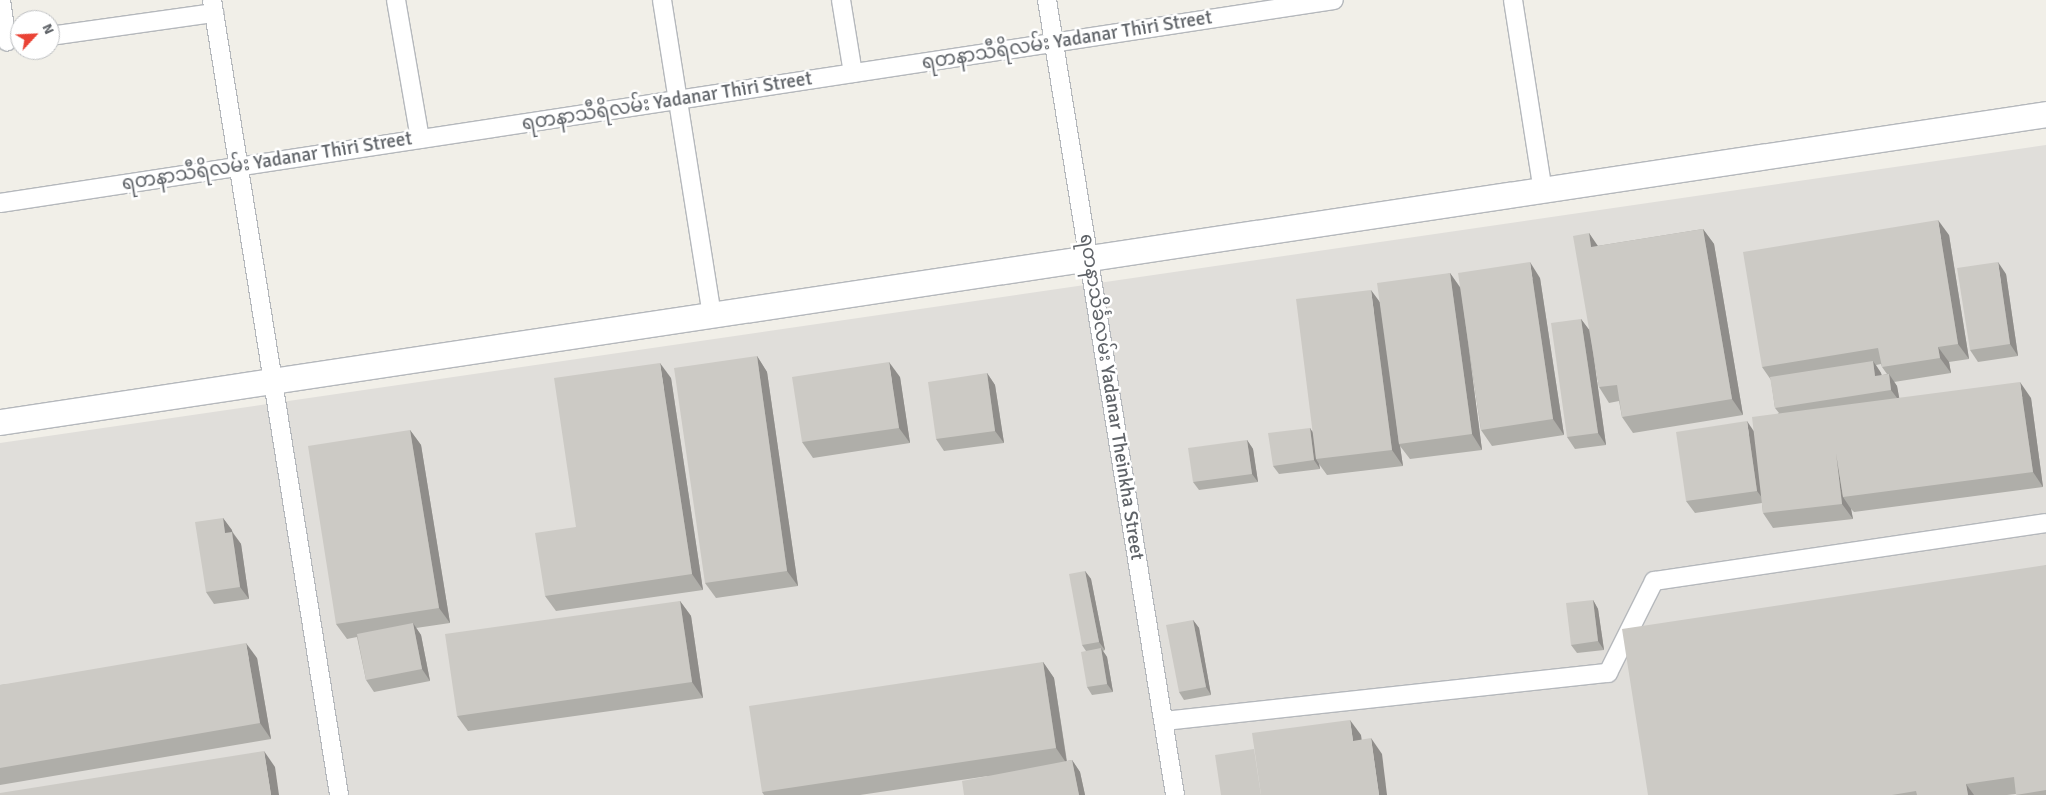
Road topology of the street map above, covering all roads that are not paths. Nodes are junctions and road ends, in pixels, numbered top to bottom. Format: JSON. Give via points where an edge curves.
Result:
{"nodes":[{"id":1,"x":1,"y":0,"type":"edge"},
{"id":2,"x":396,"y":0,"type":"edge"},
{"id":3,"x":662,"y":0,"type":"edge"},
{"id":4,"x":841,"y":0,"type":"edge"},
{"id":5,"x":1047,"y":0,"type":"edge"},
{"id":6,"x":1334,"y":0,"type":"edge"},
{"id":7,"x":1513,"y":0,"type":"edge"},
{"id":8,"x":213,"y":6,"type":"edge"},
{"id":9,"x":1230,"y":8,"type":"edge"},
{"id":10,"x":60,"y":34,"type":"edge"},
{"id":11,"x":9,"y":42,"type":"edge"},
{"id":12,"x":1054,"y":43,"type":"junction"},
{"id":13,"x":853,"y":73,"type":"junction"},
{"id":14,"x":678,"y":100,"type":"junction"},
{"id":15,"x":2046,"y":114,"type":"edge"},
{"id":16,"x":420,"y":139,"type":"junction"},
{"id":17,"x":238,"y":167,"type":"junction"},
{"id":18,"x":1543,"y":191,"type":"junction"},
{"id":19,"x":0,"y":203,"type":"edge"},
{"id":20,"x":1088,"y":256,"type":"junction"},
{"id":21,"x":712,"y":315,"type":"junction"},
{"id":22,"x":272,"y":383,"type":"junction"},
{"id":23,"x":0,"y":422,"type":"edge"},
{"id":24,"x":2046,"y":523,"type":"edge"},
{"id":25,"x":1164,"y":721,"type":"junction"},
{"id":26,"x":339,"y":795,"type":"edge"},
{"id":27,"x":1176,"y":795,"type":"edge"}],
"edges":[{"from":1,"to":11,"type":"street"},
{"from":2,"to":16,"type":"street"},
{"from":3,"to":14,"type":"street"},
{"from":4,"to":13,"type":"street"},
{"from":5,"to":12,"type":"street","name":"ရတနာသိင်္ခလမ်း Yadanar Theinkha Street"},
{"from":6,"to":9,"type":"street","name":"ရတနာသီရိလမ်း Yadanar Thiri Street"},
{"from":7,"to":18,"type":"street"},
{"from":8,"to":10,"type":"street"},
{"from":8,"to":17,"type":"street"},
{"from":9,"to":12,"type":"street","name":"ရတနာသီရိလမ်း Yadanar Thiri Street"},
{"from":12,"to":13,"type":"street","name":"ရတနာသီရိလမ်း Yadanar Thiri Street"},
{"from":12,"to":20,"type":"street","name":"ရတနာသိင်္ခလမ်း Yadanar Theinkha Street"},
{"from":13,"to":14,"type":"street","name":"ရတနာသီရိလမ်း Yadanar Thiri Street"},
{"from":14,"to":16,"type":"street","name":"ရတနာသီရိလမ်း Yadanar Thiri Street"},
{"from":14,"to":21,"type":"street"},
{"from":15,"to":18,"type":"street"},
{"from":16,"to":17,"type":"street","name":"ရတနာသီရိလမ်း Yadanar Thiri Street"},
{"from":17,"to":19,"type":"street","name":"ရတနာသီရိလမ်း Yadanar Thiri Street"},
{"from":17,"to":22,"type":"street"},
{"from":18,"to":20,"type":"street"},
{"from":20,"to":21,"type":"street"},
{"from":20,"to":25,"type":"street","name":"ရတနာသိင်္ခလမ်း Yadanar Theinkha Street"},
{"from":21,"to":22,"type":"street"},
{"from":22,"to":23,"type":"street"},
{"from":22,"to":26,"type":"street"},
{"from":24,"to":25,"type":"street","via":[[1654,581],[1608,673]]},
{"from":25,"to":27,"type":"street","name":"ရတနာသိင်္ခလမ်း Yadanar Theinkha Street"}]}
